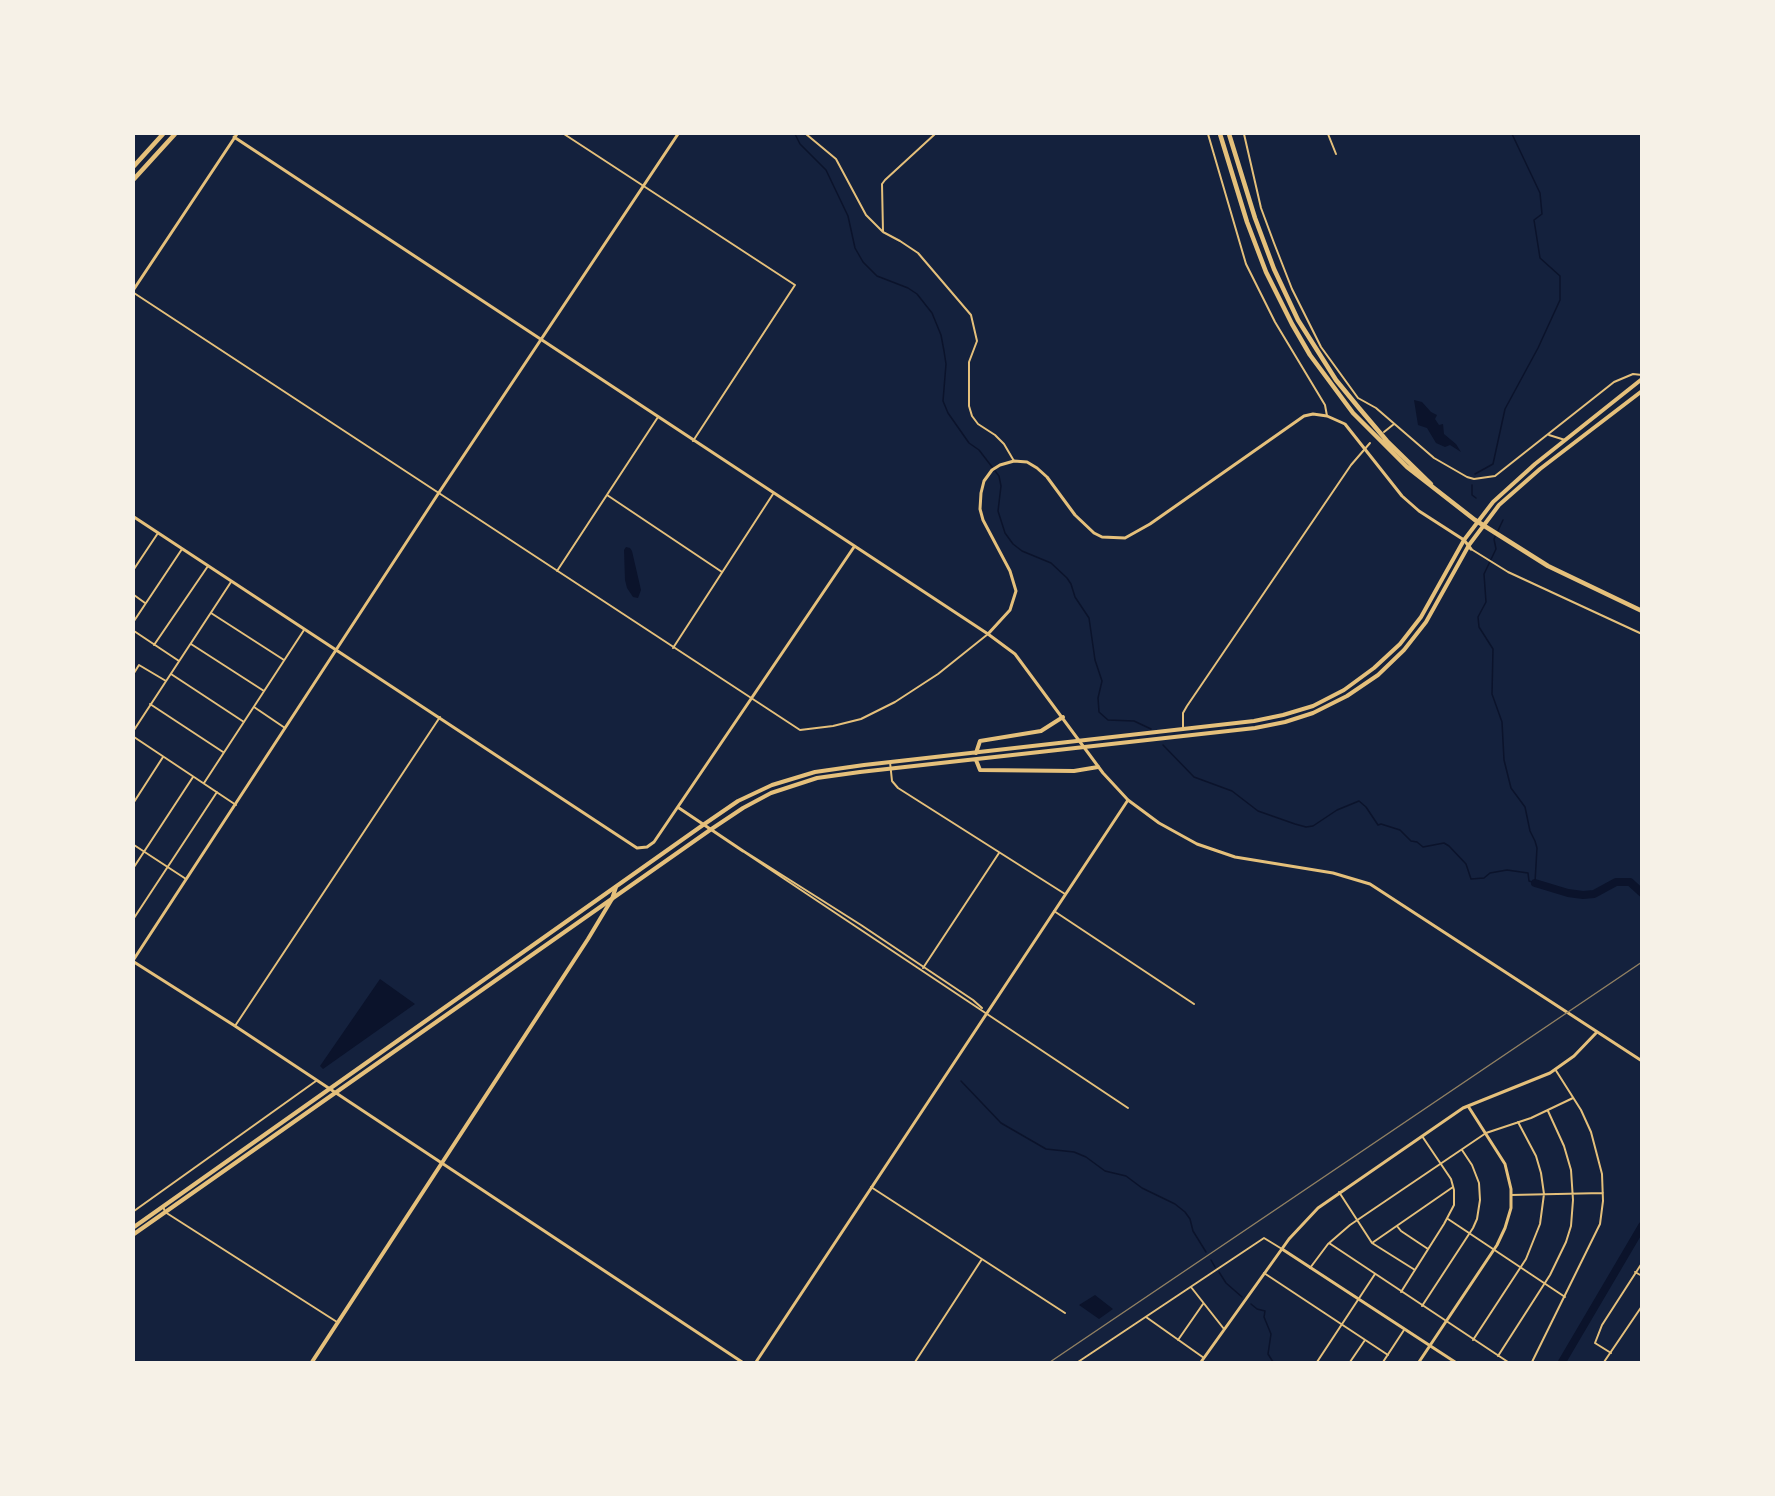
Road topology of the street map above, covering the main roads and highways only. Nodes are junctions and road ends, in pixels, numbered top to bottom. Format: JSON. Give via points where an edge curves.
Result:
{"nodes":[{"id":1,"x":163,"y":134,"type":"edge"},
{"id":2,"x":175,"y":134,"type":"edge"},
{"id":3,"x":1220,"y":134,"type":"edge"},
{"id":4,"x":1228,"y":134,"type":"edge"},
{"id":5,"x":134,"y":166,"type":"edge"},
{"id":6,"x":134,"y":179,"type":"edge"},
{"id":7,"x":1641,"y":377,"type":"edge"},
{"id":8,"x":1641,"y":391,"type":"edge"},
{"id":9,"x":1459,"y":508,"type":"junction"},
{"id":10,"x":1641,"y":611,"type":"edge"},
{"id":11,"x":1063,"y":717,"type":"road end"},
{"id":12,"x":976,"y":753,"type":"junction"},
{"id":13,"x":976,"y":760,"type":"junction"},
{"id":14,"x":1098,"y":767,"type":"road end"},
{"id":15,"x":616,"y":887,"type":"junction"},
{"id":16,"x":612,"y":899,"type":"junction"},
{"id":17,"x":134,"y":1227,"type":"edge"},
{"id":18,"x":134,"y":1234,"type":"edge"},
{"id":19,"x":312,"y":1362,"type":"edge"}],
"edges":[{"from":1,"to":5,"type":"highway"},
{"from":2,"to":6,"type":"highway"},
{"from":3,"to":9,"type":"highway","via":[[1266,272],[1310,355],[1353,413],[1384,445]]},
{"from":4,"to":9,"type":"highway","via":[[1274,269],[1317,351],[1387,441]]},
{"from":7,"to":12,"type":"main road","via":[[1493,502],[1464,540],[1407,635],[1374,668],[1344,690],[1313,706],[1254,721]]},
{"from":8,"to":13,"type":"main road","via":[[1499,505],[1426,622],[1404,650],[1378,675],[1347,696],[1313,713],[1254,728]]},
{"from":9,"to":10,"type":"highway","via":[[1521,550]]},
{"from":11,"to":12,"type":"main road","via":[[1041,731],[980,741]]},
{"from":12,"to":15,"type":"main road","via":[[815,772],[772,785],[738,801]]},
{"from":13,"to":14,"type":"main road","via":[[980,770],[1074,771]]},
{"from":13,"to":16,"type":"main road","via":[[817,778],[771,792]]},
{"from":15,"to":16,"type":"main road"},
{"from":15,"to":17,"type":"main road"},
{"from":16,"to":18,"type":"main road"},
{"from":16,"to":19,"type":"main road"}]}
